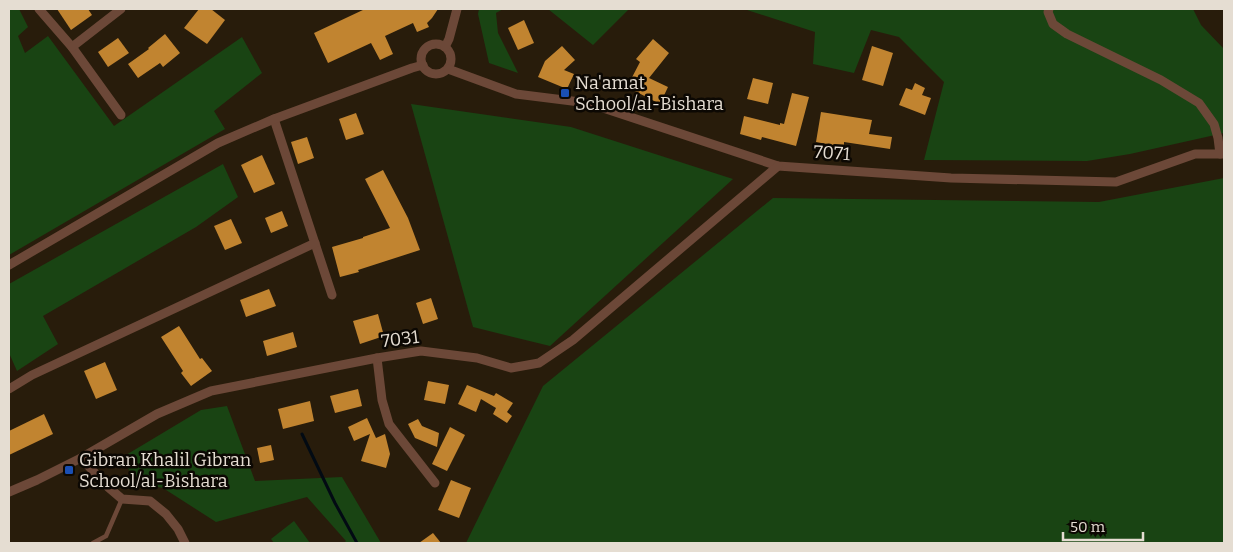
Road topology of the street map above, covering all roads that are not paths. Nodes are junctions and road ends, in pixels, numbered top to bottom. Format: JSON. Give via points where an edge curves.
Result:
{"nodes":[{"id":1,"x":39,"y":9,"type":"edge"},
{"id":2,"x":121,"y":9,"type":"edge"},
{"id":3,"x":457,"y":9,"type":"edge"},
{"id":4,"x":1049,"y":9,"type":"edge"},
{"id":5,"x":72,"y":47,"type":"junction"},
{"id":6,"x":445,"y":47,"type":"junction"},
{"id":7,"x":422,"y":65,"type":"junction"},
{"id":8,"x":448,"y":69,"type":"junction"},
{"id":9,"x":121,"y":115,"type":"dead end"},
{"id":10,"x":274,"y":119,"type":"junction"},
{"id":11,"x":1222,"y":154,"type":"edge"},
{"id":12,"x":778,"y":166,"type":"junction"},
{"id":13,"x":315,"y":243,"type":"junction"},
{"id":14,"x":9,"y":265,"type":"edge"},
{"id":15,"x":332,"y":295,"type":"dead end"},
{"id":16,"x":377,"y":358,"type":"junction"},
{"id":17,"x":9,"y":389,"type":"edge"},
{"id":18,"x":81,"y":458,"type":"junction"},
{"id":19,"x":435,"y":483,"type":"dead end"},
{"id":20,"x":9,"y":492,"type":"edge"},
{"id":21,"x":122,"y":499,"type":"junction"},
{"id":22,"x":93,"y":543,"type":"edge"},
{"id":23,"x":185,"y":543,"type":"edge"}],
"edges":[{"from":1,"to":5,"type":"street"},
{"from":2,"to":5,"type":"street"},
{"from":3,"to":6,"type":"street"},
{"from":4,"to":11,"type":"street","via":[[1053,24],[1067,34],[1161,80],[1199,103],[1214,124]]},
{"from":5,"to":9,"type":"street"},
{"from":6,"to":7,"type":"street","via":[[435,45],[427,48],[422,56]]},
{"from":6,"to":8,"type":"street","via":[[451,58]]},
{"from":7,"to":8,"type":"street","via":[[435,74]]},
{"from":7,"to":10,"type":"street"},
{"from":8,"to":12,"type":"street","name":"7071","via":[[516,94],[588,103]]},
{"from":10,"to":13,"type":"street"},
{"from":10,"to":14,"type":"street","via":[[218,143]]},
{"from":11,"to":12,"type":"street","name":"7071","via":[[1195,154],[1116,182],[951,178]]},
{"from":12,"to":16,"type":"street","name":"7031","via":[[573,340],[539,363],[511,368],[477,358],[421,350]]},
{"from":13,"to":15,"type":"street"},
{"from":13,"to":17,"type":"street","via":[[32,375]]},
{"from":16,"to":18,"type":"street","name":"7031","via":[[210,391],[157,414]]},
{"from":16,"to":19,"type":"street","via":[[382,400],[389,424]]},
{"from":18,"to":20,"type":"street","name":"7031"},
{"from":18,"to":21,"type":"street"},
{"from":21,"to":22,"type":"lane","via":[[106,536]]},
{"from":21,"to":23,"type":"street","via":[[150,501],[166,514]]}]}
